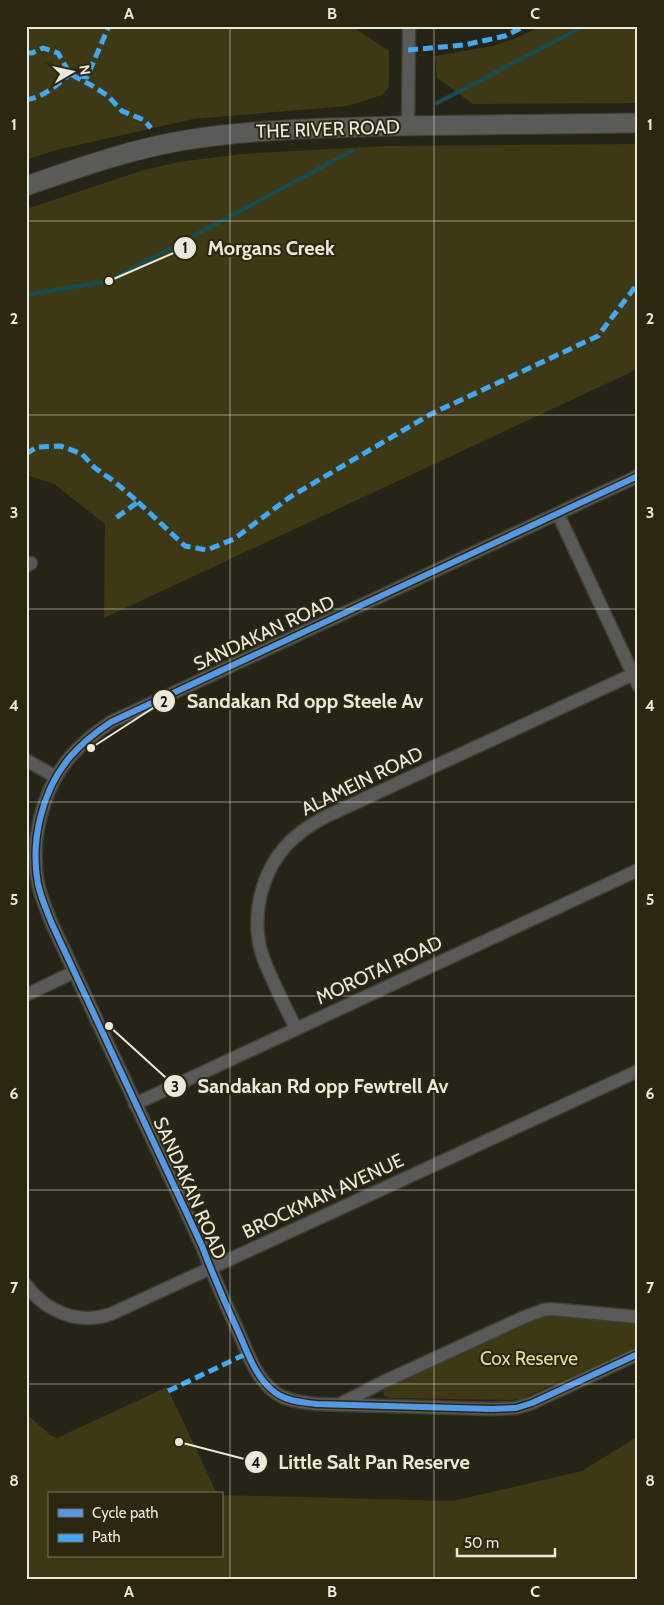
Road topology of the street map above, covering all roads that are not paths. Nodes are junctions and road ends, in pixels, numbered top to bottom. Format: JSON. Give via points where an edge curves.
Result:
{"nodes":[{"id":1,"x":409,"y":26,"type":"edge"},
{"id":2,"x":638,"y":123,"type":"edge"},
{"id":3,"x":408,"y":126,"type":"junction"},
{"id":4,"x":26,"y":186,"type":"edge"},
{"id":5,"x":638,"y":476,"type":"edge"},
{"id":6,"x":558,"y":514,"type":"junction"},
{"id":7,"x":636,"y":677,"type":"edge"},
{"id":8,"x":26,"y":760,"type":"edge"},
{"id":9,"x":56,"y":777,"type":"junction"},
{"id":10,"x":638,"y":870,"type":"edge"},
{"id":11,"x":74,"y":972,"type":"junction"},
{"id":12,"x":26,"y":995,"type":"edge"},
{"id":13,"x":296,"y":1029,"type":"junction"},
{"id":14,"x":638,"y":1071,"type":"edge"},
{"id":15,"x":136,"y":1104,"type":"junction"},
{"id":16,"x":210,"y":1268,"type":"junction"},
{"id":17,"x":26,"y":1285,"type":"edge"},
{"id":18,"x":638,"y":1317,"type":"edge"},
{"id":19,"x":638,"y":1354,"type":"edge"},
{"id":20,"x":340,"y":1404,"type":"junction"}],
"edges":[{"from":1,"to":3,"type":"street"},
{"from":2,"to":3,"type":"main road","name":"THE RIVER ROAD"},
{"from":3,"to":4,"type":"main road","name":"THE RIVER ROAD","via":[[285,130],[184,140],[116,156]]},
{"from":5,"to":6,"type":"street","name":"SANDAKAN ROAD"},
{"from":6,"to":7,"type":"street"},
{"from":6,"to":9,"type":"street","name":"SANDAKAN ROAD","via":[[111,722],[83,743]]},
{"from":7,"to":13,"type":"street","name":"ALAMEIN ROAD","via":[[327,816],[284,848],[263,885],[257,922],[263,958]]},
{"from":8,"to":9,"type":"street"},
{"from":9,"to":11,"type":"street","name":"SANDAKAN ROAD","via":[[41,819],[36,865],[44,903]]},
{"from":10,"to":13,"type":"street","name":"MOROTAI ROAD"},
{"from":11,"to":12,"type":"street"},
{"from":11,"to":15,"type":"street","name":"SANDAKAN ROAD"},
{"from":13,"to":15,"type":"street","name":"MOROTAI ROAD"},
{"from":14,"to":16,"type":"street","name":"BROCKMAN AVENUE"},
{"from":15,"to":16,"type":"street","name":"SANDAKAN ROAD"},
{"from":16,"to":17,"type":"street","name":"BROCKMAN AVENUE","via":[[111,1314],[92,1318],[52,1310]]},
{"from":16,"to":20,"type":"street","name":"SANDAKAN ROAD","via":[[264,1382],[285,1398],[316,1404]]},
{"from":18,"to":20,"type":"street","name":"SANDAKAN ROAD","via":[[542,1310]]},
{"from":19,"to":20,"type":"street","name":"SANDAKAN ROAD","via":[[516,1408]]}]}
